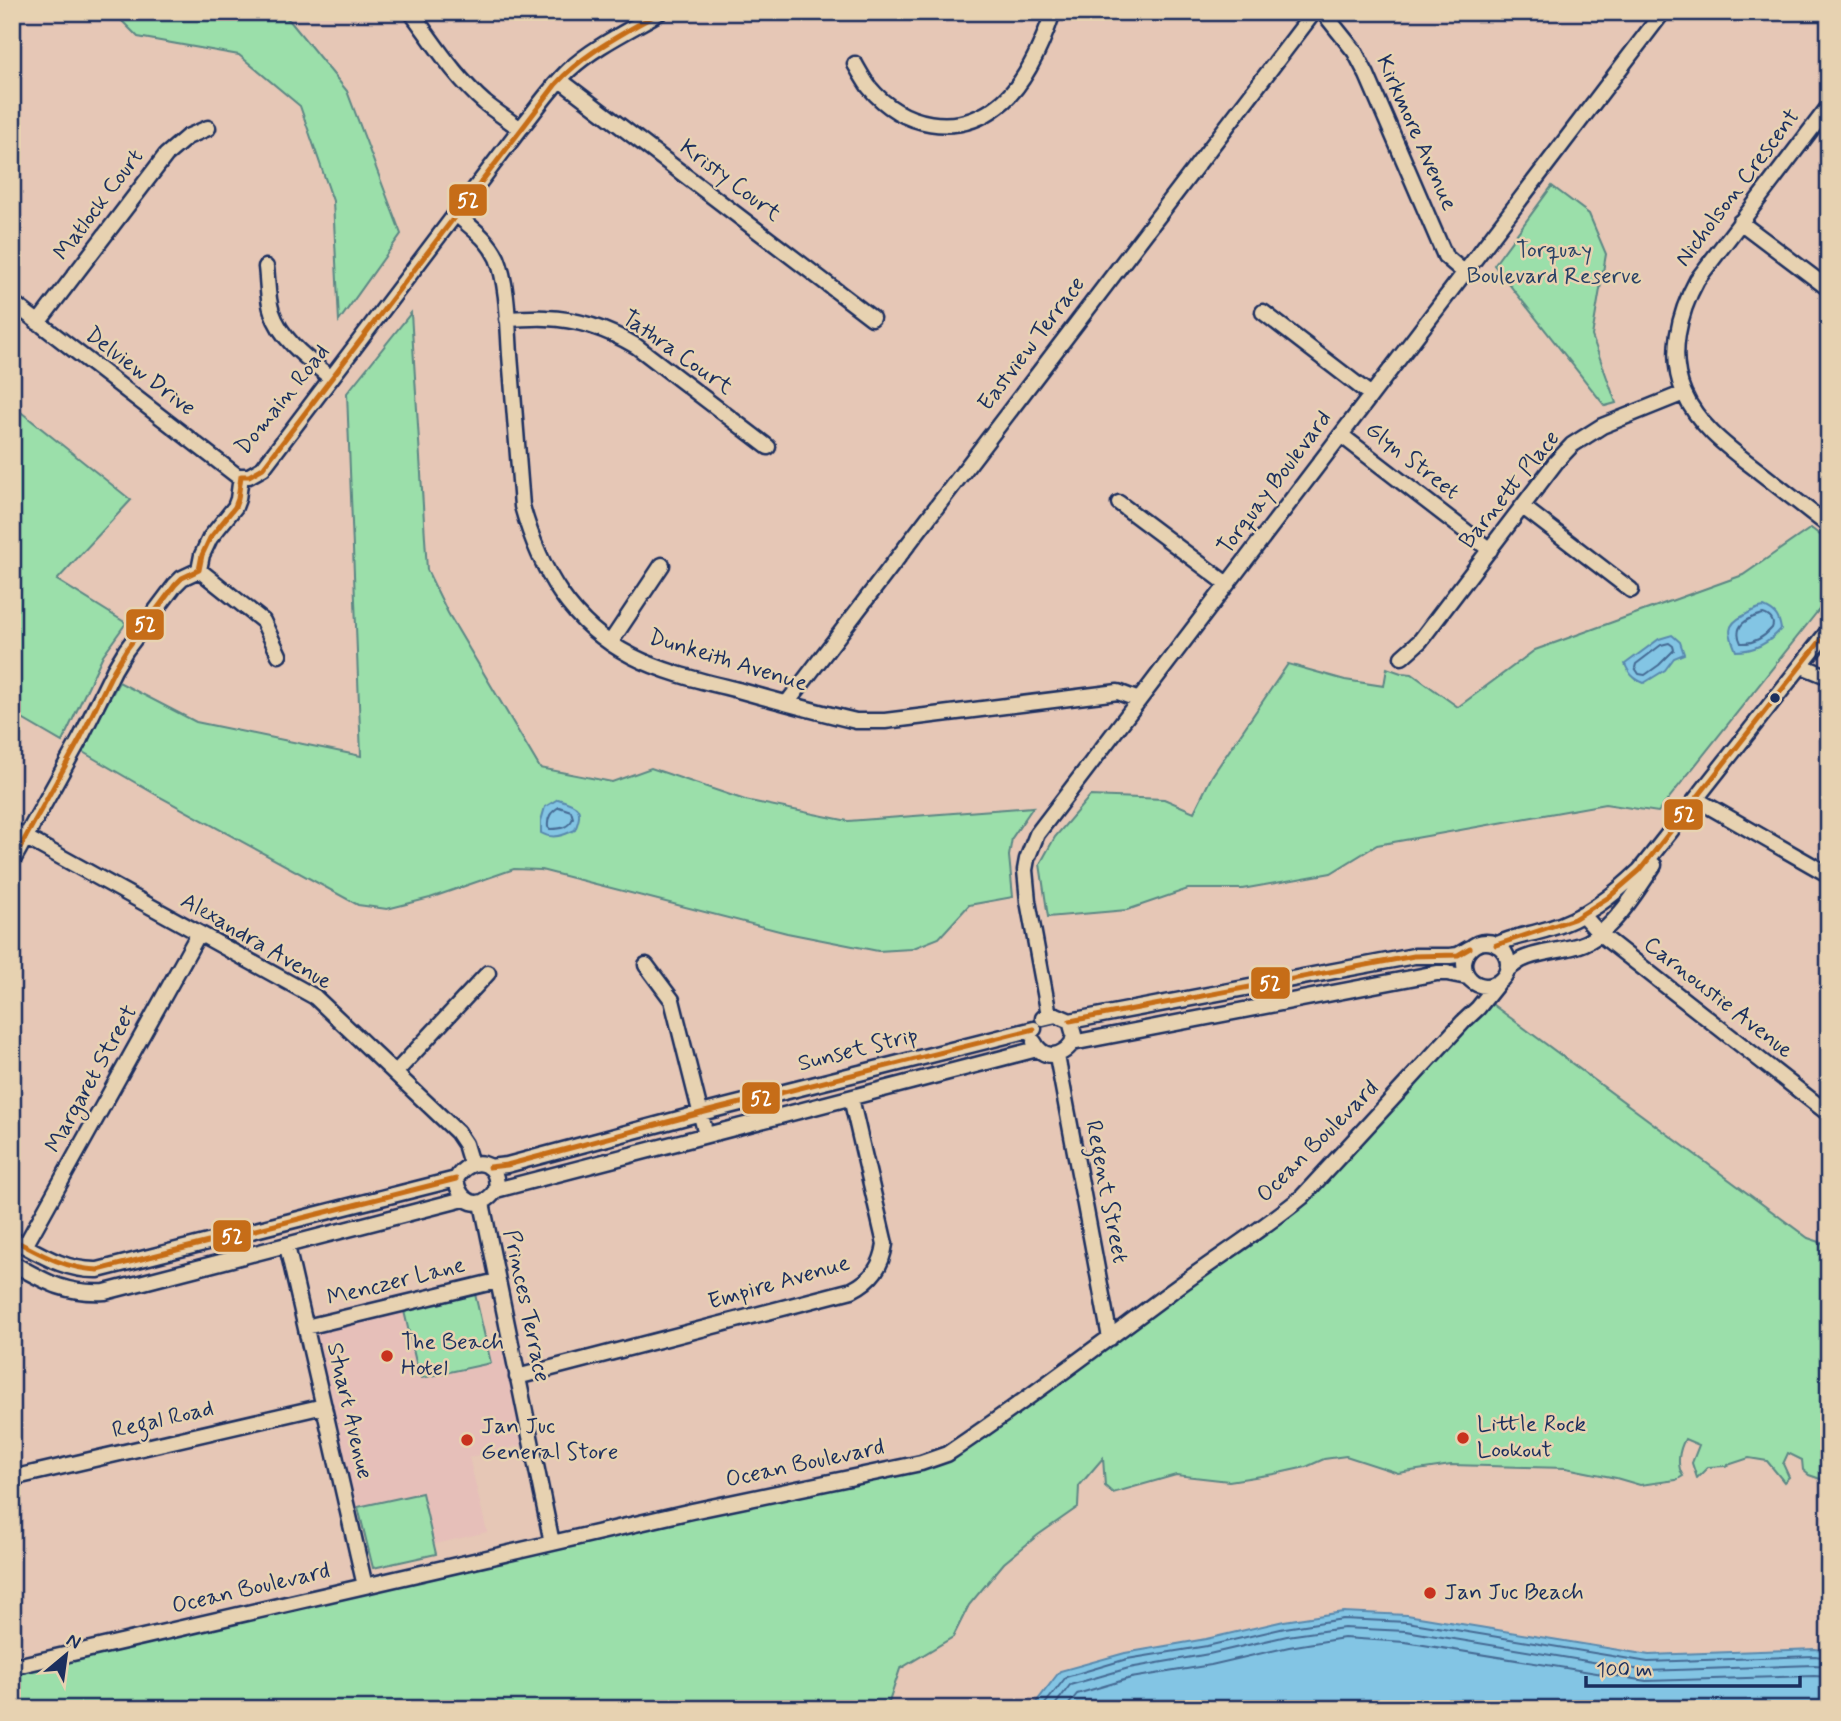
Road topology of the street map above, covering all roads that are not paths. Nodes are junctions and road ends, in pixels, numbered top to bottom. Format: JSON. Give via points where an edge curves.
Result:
{"nodes":[{"id":1,"x":411,"y":12,"type":"edge"},
{"id":2,"x":660,"y":12,"type":"edge"},
{"id":3,"x":1053,"y":12,"type":"edge"},
{"id":4,"x":1314,"y":12,"type":"edge"},
{"id":5,"x":1323,"y":12,"type":"edge"},
{"id":6,"x":1663,"y":12,"type":"edge"},
{"id":7,"x":855,"y":64,"type":"dead end"},
{"id":8,"x":560,"y":80,"type":"junction"},
{"id":9,"x":1829,"y":106,"type":"edge"},
{"id":10,"x":208,"y":128,"type":"dead end"},
{"id":11,"x":520,"y":129,"type":"junction"},
{"id":12,"x":457,"y":215,"type":"junction"},
{"id":13,"x":1740,"y":222,"type":"junction"},
{"id":14,"x":266,"y":267,"type":"dead end"},
{"id":15,"x":1465,"y":273,"type":"junction"},
{"id":16,"x":1829,"y":289,"type":"edge"},
{"id":17,"x":12,"y":302,"type":"edge"},
{"id":18,"x":1263,"y":312,"type":"dead end"},
{"id":19,"x":873,"y":318,"type":"dead end"},
{"id":20,"x":507,"y":319,"type":"junction"},
{"id":21,"x":38,"y":323,"type":"junction"},
{"id":22,"x":331,"y":378,"type":"junction"},
{"id":23,"x":1684,"y":393,"type":"junction"},
{"id":24,"x":1371,"y":395,"type":"junction"},
{"id":25,"x":1341,"y":435,"type":"junction"},
{"id":26,"x":768,"y":447,"type":"dead end"},
{"id":27,"x":241,"y":477,"type":"junction"},
{"id":28,"x":1119,"y":503,"type":"dead end"},
{"id":29,"x":1523,"y":507,"type":"junction"},
{"id":30,"x":1829,"y":526,"type":"edge"},
{"id":31,"x":1490,"y":550,"type":"junction"},
{"id":32,"x":662,"y":565,"type":"dead end"},
{"id":33,"x":198,"y":570,"type":"junction"},
{"id":34,"x":1227,"y":584,"type":"junction"},
{"id":35,"x":1632,"y":590,"type":"dead end"},
{"id":36,"x":1829,"y":630,"type":"edge"},
{"id":37,"x":610,"y":643,"type":"junction"},
{"id":38,"x":279,"y":655,"type":"dead end"},
{"id":39,"x":1402,"y":657,"type":"dead end"},
{"id":40,"x":1802,"y":666,"type":"junction"},
{"id":41,"x":1829,"y":677,"type":"edge"},
{"id":42,"x":1139,"y":700,"type":"junction"},
{"id":43,"x":787,"y":703,"type":"junction"},
{"id":44,"x":1696,"y":799,"type":"junction"},
{"id":45,"x":12,"y":830,"type":"edge"},
{"id":46,"x":26,"y":838,"type":"junction"},
{"id":47,"x":12,"y":862,"type":"edge"},
{"id":48,"x":1829,"y":875,"type":"edge"},
{"id":49,"x":1582,"y":914,"type":"junction"},
{"id":50,"x":199,"y":933,"type":"junction"},
{"id":51,"x":1600,"y":934,"type":"junction"},
{"id":52,"x":1496,"y":945,"type":"junction"},
{"id":53,"x":1470,"y":948,"type":"junction"},
{"id":54,"x":646,"y":965,"type":"dead end"},
{"id":55,"x":488,"y":972,"type":"dead end"},
{"id":56,"x":1503,"y":976,"type":"junction"},
{"id":57,"x":1471,"y":980,"type":"junction"},
{"id":58,"x":1049,"y":1015,"type":"junction"},
{"id":59,"x":1070,"y":1021,"type":"junction"},
{"id":60,"x":1462,"y":1022,"type":"junction"},
{"id":61,"x":1034,"y":1029,"type":"junction"},
{"id":62,"x":1072,"y":1043,"type":"junction"},
{"id":63,"x":1037,"y":1049,"type":"junction"},
{"id":64,"x":1057,"y":1055,"type":"junction"},
{"id":65,"x":396,"y":1072,"type":"junction"},
{"id":66,"x":852,"y":1098,"type":"junction"},
{"id":67,"x":701,"y":1113,"type":"junction"},
{"id":68,"x":1829,"y":1114,"type":"edge"},
{"id":69,"x":706,"y":1135,"type":"junction"},
{"id":70,"x":471,"y":1164,"type":"junction"},
{"id":71,"x":489,"y":1167,"type":"junction"},
{"id":72,"x":457,"y":1179,"type":"junction"},
{"id":73,"x":496,"y":1190,"type":"junction"},
{"id":74,"x":464,"y":1199,"type":"junction"},
{"id":75,"x":481,"y":1203,"type":"junction"},
{"id":76,"x":19,"y":1243,"type":"edge"},
{"id":77,"x":287,"y":1246,"type":"junction"},
{"id":78,"x":12,"y":1263,"type":"edge"},
{"id":79,"x":497,"y":1281,"type":"junction"},
{"id":80,"x":306,"y":1327,"type":"junction"},
{"id":81,"x":1110,"y":1338,"type":"junction"},
{"id":82,"x":517,"y":1377,"type":"junction"},
{"id":83,"x":324,"y":1406,"type":"junction"},
{"id":84,"x":12,"y":1478,"type":"edge"},
{"id":85,"x":552,"y":1543,"type":"junction"},
{"id":86,"x":365,"y":1586,"type":"junction"},
{"id":87,"x":12,"y":1667,"type":"edge"}],
"edges":[{"from":1,"to":11,"type":"street","via":[[468,86]]},
{"from":2,"to":8,"type":"street","name":"Domain Road","via":[[590,53]]},
{"from":3,"to":7,"type":"street","via":[[1036,54],[1014,89],[1001,104],[963,123],[930,124],[902,114],[868,86]]},
{"from":4,"to":43,"type":"street","name":"Eastview Terrace"},
{"from":5,"to":15,"type":"street","name":"Kirkmore Avenue","via":[[1367,75],[1446,256]]},
{"from":6,"to":15,"type":"street","name":"Torquay Boulevard"},
{"from":8,"to":11,"type":"street","name":"Domain Road"},
{"from":8,"to":19,"type":"street","name":"Kristy Court"},
{"from":9,"to":13,"type":"street","name":"Nicholson Crescent"},
{"from":10,"to":21,"type":"street","name":"Matlock Court","via":[[187,137],[166,155]]},
{"from":11,"to":12,"type":"street","name":"Domain Road"},
{"from":12,"to":20,"type":"street","name":"Dunkeith Avenue","via":[[480,234],[497,260]]},
{"from":12,"to":22,"type":"street","name":"Domain Road"},
{"from":13,"to":16,"type":"street"},
{"from":13,"to":23,"type":"street","name":"Nicholson Crescent","via":[[1697,280],[1683,309],[1677,358]]},
{"from":14,"to":22,"type":"street","via":[[269,302],[280,329]]},
{"from":15,"to":24,"type":"street","name":"Torquay Boulevard"},
{"from":17,"to":21,"type":"street","name":"Delview Drive"},
{"from":18,"to":24,"type":"street"},
{"from":20,"to":26,"type":"street","name":"Tathra Court","via":[[555,319],[621,337]]},
{"from":20,"to":37,"type":"street","name":"Dunkeith Avenue","via":[[529,530],[557,589]]},
{"from":21,"to":27,"type":"street","name":"Delview Drive"},
{"from":22,"to":27,"type":"street","name":"Domain Road","via":[[263,468]]},
{"from":23,"to":29,"type":"street","name":"Barnett Place","via":[[1586,434],[1556,462]]},
{"from":23,"to":30,"type":"street","name":"Nicholson Crescent","via":[[1702,421],[1728,447]]},
{"from":24,"to":25,"type":"street","name":"Torquay Boulevard"},
{"from":25,"to":31,"type":"street","name":"Glyn Street"},
{"from":25,"to":34,"type":"street","name":"Torquay Boulevard"},
{"from":27,"to":33,"type":"street","name":"Domain Road","via":[[235,506],[210,538]]},
{"from":28,"to":34,"type":"street"},
{"from":29,"to":31,"type":"street","name":"Barnett Place"},
{"from":29,"to":35,"type":"street"},
{"from":31,"to":39,"type":"street","name":"Barnett Place","via":[[1420,641]]},
{"from":32,"to":37,"type":"street"},
{"from":33,"to":38,"type":"street","via":[[263,621]]},
{"from":33,"to":46,"type":"street","via":[[175,585],[125,650]]},
{"from":34,"to":42,"type":"street","name":"Torquay Boulevard"},
{"from":36,"to":40,"type":"street"},
{"from":37,"to":43,"type":"street","name":"Dunkeith Avenue","via":[[662,668]]},
{"from":40,"to":41,"type":"street"},
{"from":40,"to":44,"type":"street"},
{"from":42,"to":43,"type":"street","name":"Dunkeith Avenue","via":[[1118,692],[870,722]]},
{"from":42,"to":58,"type":"street","name":"Torquay Boulevard","via":[[1037,834],[1027,859],[1028,901]]},
{"from":44,"to":48,"type":"street"},
{"from":44,"to":49,"type":"street","via":[[1640,870]]},
{"from":44,"to":51,"type":"street","via":[[1641,884]]},
{"from":45,"to":46,"type":"street","name":"Alexandra Avenue"},
{"from":46,"to":47,"type":"street"},
{"from":46,"to":50,"type":"street","name":"Alexandra Avenue"},
{"from":49,"to":51,"type":"street","name":"Carnoustie Avenue"},
{"from":49,"to":52,"type":"street","via":[[1548,930]]},
{"from":50,"to":65,"type":"street","name":"Alexandra Avenue","via":[[314,997]]},
{"from":50,"to":76,"type":"street","name":"Margaret Street"},
{"from":51,"to":56,"type":"street","via":[[1584,943],[1527,958]]},
{"from":51,"to":68,"type":"street","name":"Carnoustie Avenue"},
{"from":52,"to":53,"type":"street"},
{"from":52,"to":56,"type":"street","via":[[1508,965]]},
{"from":53,"to":57,"type":"street","via":[[1464,960]]},
{"from":53,"to":59,"type":"street","via":[[1458,955],[1413,956]]},
{"from":54,"to":67,"type":"street","via":[[672,1000]]},
{"from":55,"to":65,"type":"street"},
{"from":56,"to":57,"type":"street","via":[[1486,986]]},
{"from":56,"to":60,"type":"street","name":"Ocean Boulevard"},
{"from":57,"to":60,"type":"street","name":"Ocean Boulevard","via":[[1472,1001]]},
{"from":57,"to":62,"type":"street","via":[[1437,973]]},
{"from":58,"to":59,"type":"street"},
{"from":58,"to":61,"type":"street","name":"Sunset Strip"},
{"from":59,"to":62,"type":"street"},
{"from":60,"to":81,"type":"street","name":"Ocean Boulevard","via":[[1302,1197]]},
{"from":61,"to":63,"type":"street"},
{"from":61,"to":67,"type":"street","name":"Sunset Strip"},
{"from":62,"to":64,"type":"street"},
{"from":63,"to":64,"type":"street"},
{"from":63,"to":66,"type":"street","name":"Sunset Strip"},
{"from":64,"to":81,"type":"street","name":"Regent Street"},
{"from":65,"to":70,"type":"street","name":"Alexandra Avenue","via":[[457,1132]]},
{"from":66,"to":69,"type":"street","name":"Sunset Strip"},
{"from":66,"to":82,"type":"street","name":"Empire Avenue","via":[[885,1244],[881,1263],[870,1279],[852,1290]]},
{"from":67,"to":69,"type":"street"},
{"from":67,"to":71,"type":"street","name":"Sunset Strip"},
{"from":69,"to":73,"type":"street","name":"Sunset Strip"},
{"from":70,"to":71,"type":"street","name":"Sunset Strip"},
{"from":70,"to":72,"type":"street"},
{"from":71,"to":73,"type":"street","via":[[496,1177]]},
{"from":72,"to":74,"type":"street"},
{"from":72,"to":76,"type":"street","via":[[98,1270],[58,1264]]},
{"from":73,"to":75,"type":"street","name":"Sunset Strip"},
{"from":74,"to":75,"type":"street"},
{"from":74,"to":77,"type":"street"},
{"from":75,"to":79,"type":"street","name":"Princes Terrace"},
{"from":77,"to":78,"type":"street","via":[[97,1292],[63,1289]]},
{"from":77,"to":80,"type":"street","name":"Stuart Avenue"},
{"from":79,"to":80,"type":"street","name":"Menczer Lane"},
{"from":79,"to":82,"type":"street","name":"Princes Terrace"},
{"from":80,"to":83,"type":"street","name":"Stuart Avenue"},
{"from":81,"to":85,"type":"street","name":"Ocean Boulevard","via":[[934,1459]]},
{"from":82,"to":85,"type":"street","name":"Princes Terrace"},
{"from":83,"to":84,"type":"street","name":"Regal Road"},
{"from":83,"to":86,"type":"street","name":"Stuart Avenue"},
{"from":85,"to":86,"type":"street","name":"Ocean Boulevard"},
{"from":86,"to":87,"type":"street","name":"Ocean Boulevard"}]}
